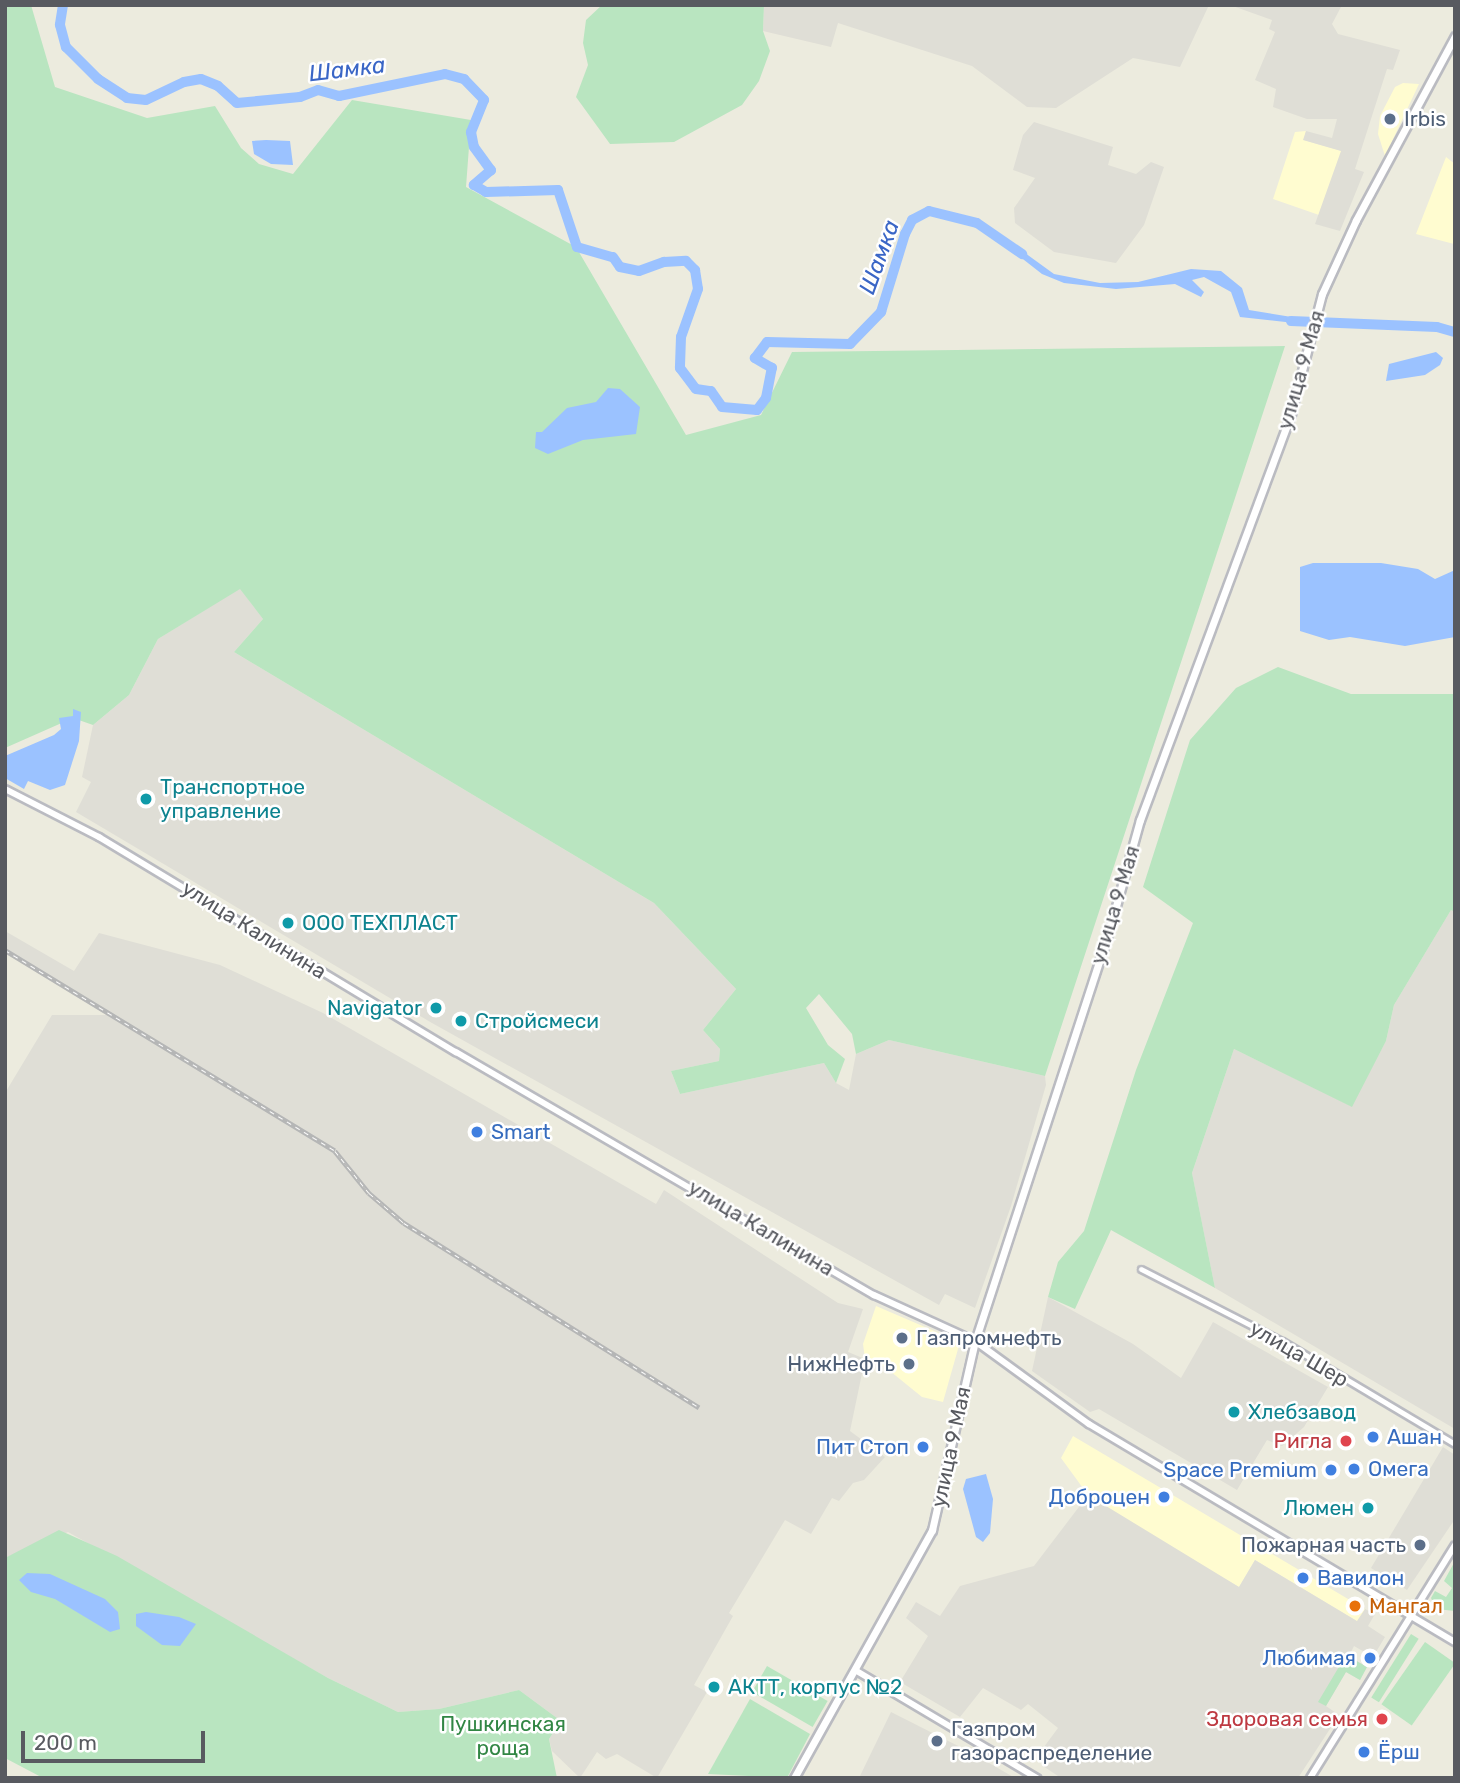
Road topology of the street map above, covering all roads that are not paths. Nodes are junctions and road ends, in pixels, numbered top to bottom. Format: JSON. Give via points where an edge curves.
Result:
{"nodes":[{"id":1,"x":1455,"y":36,"type":"edge"},
{"id":2,"x":5,"y":789,"type":"edge"},
{"id":3,"x":1141,"y":1269,"type":"dead end"},
{"id":4,"x":975,"y":1341,"type":"junction"},
{"id":5,"x":1455,"y":1444,"type":"edge"},
{"id":6,"x":1455,"y":1545,"type":"edge"},
{"id":7,"x":1410,"y":1615,"type":"junction"},
{"id":8,"x":1455,"y":1642,"type":"edge"},
{"id":9,"x":855,"y":1670,"type":"junction"},
{"id":10,"x":794,"y":1778,"type":"edge"},
{"id":11,"x":1037,"y":1778,"type":"edge"},
{"id":12,"x":1310,"y":1778,"type":"edge"}],
"edges":[{"from":1,"to":4,"type":"main road","name":"улица 9 Мая","via":[[1356,220],[1315,315],[1291,413],[1140,820],[1109,932]]},
{"from":2,"to":4,"type":"street","name":"улица Калинина","via":[[63,818],[874,1295]]},
{"from":3,"to":5,"type":"street","name":"улица Шер","via":[[1282,1341]]},
{"from":4,"to":7,"type":"street","name":"улица Калинина","via":[[1088,1424]]},
{"from":4,"to":9,"type":"main road","name":"улица 9 Мая","via":[[932,1530]]},
{"from":6,"to":7,"type":"street"},
{"from":7,"to":8,"type":"street","name":"улица Калинина"},
{"from":7,"to":12,"type":"street"},
{"from":9,"to":10,"type":"main road","name":"улица 9 Мая"},
{"from":9,"to":11,"type":"street"}]}
